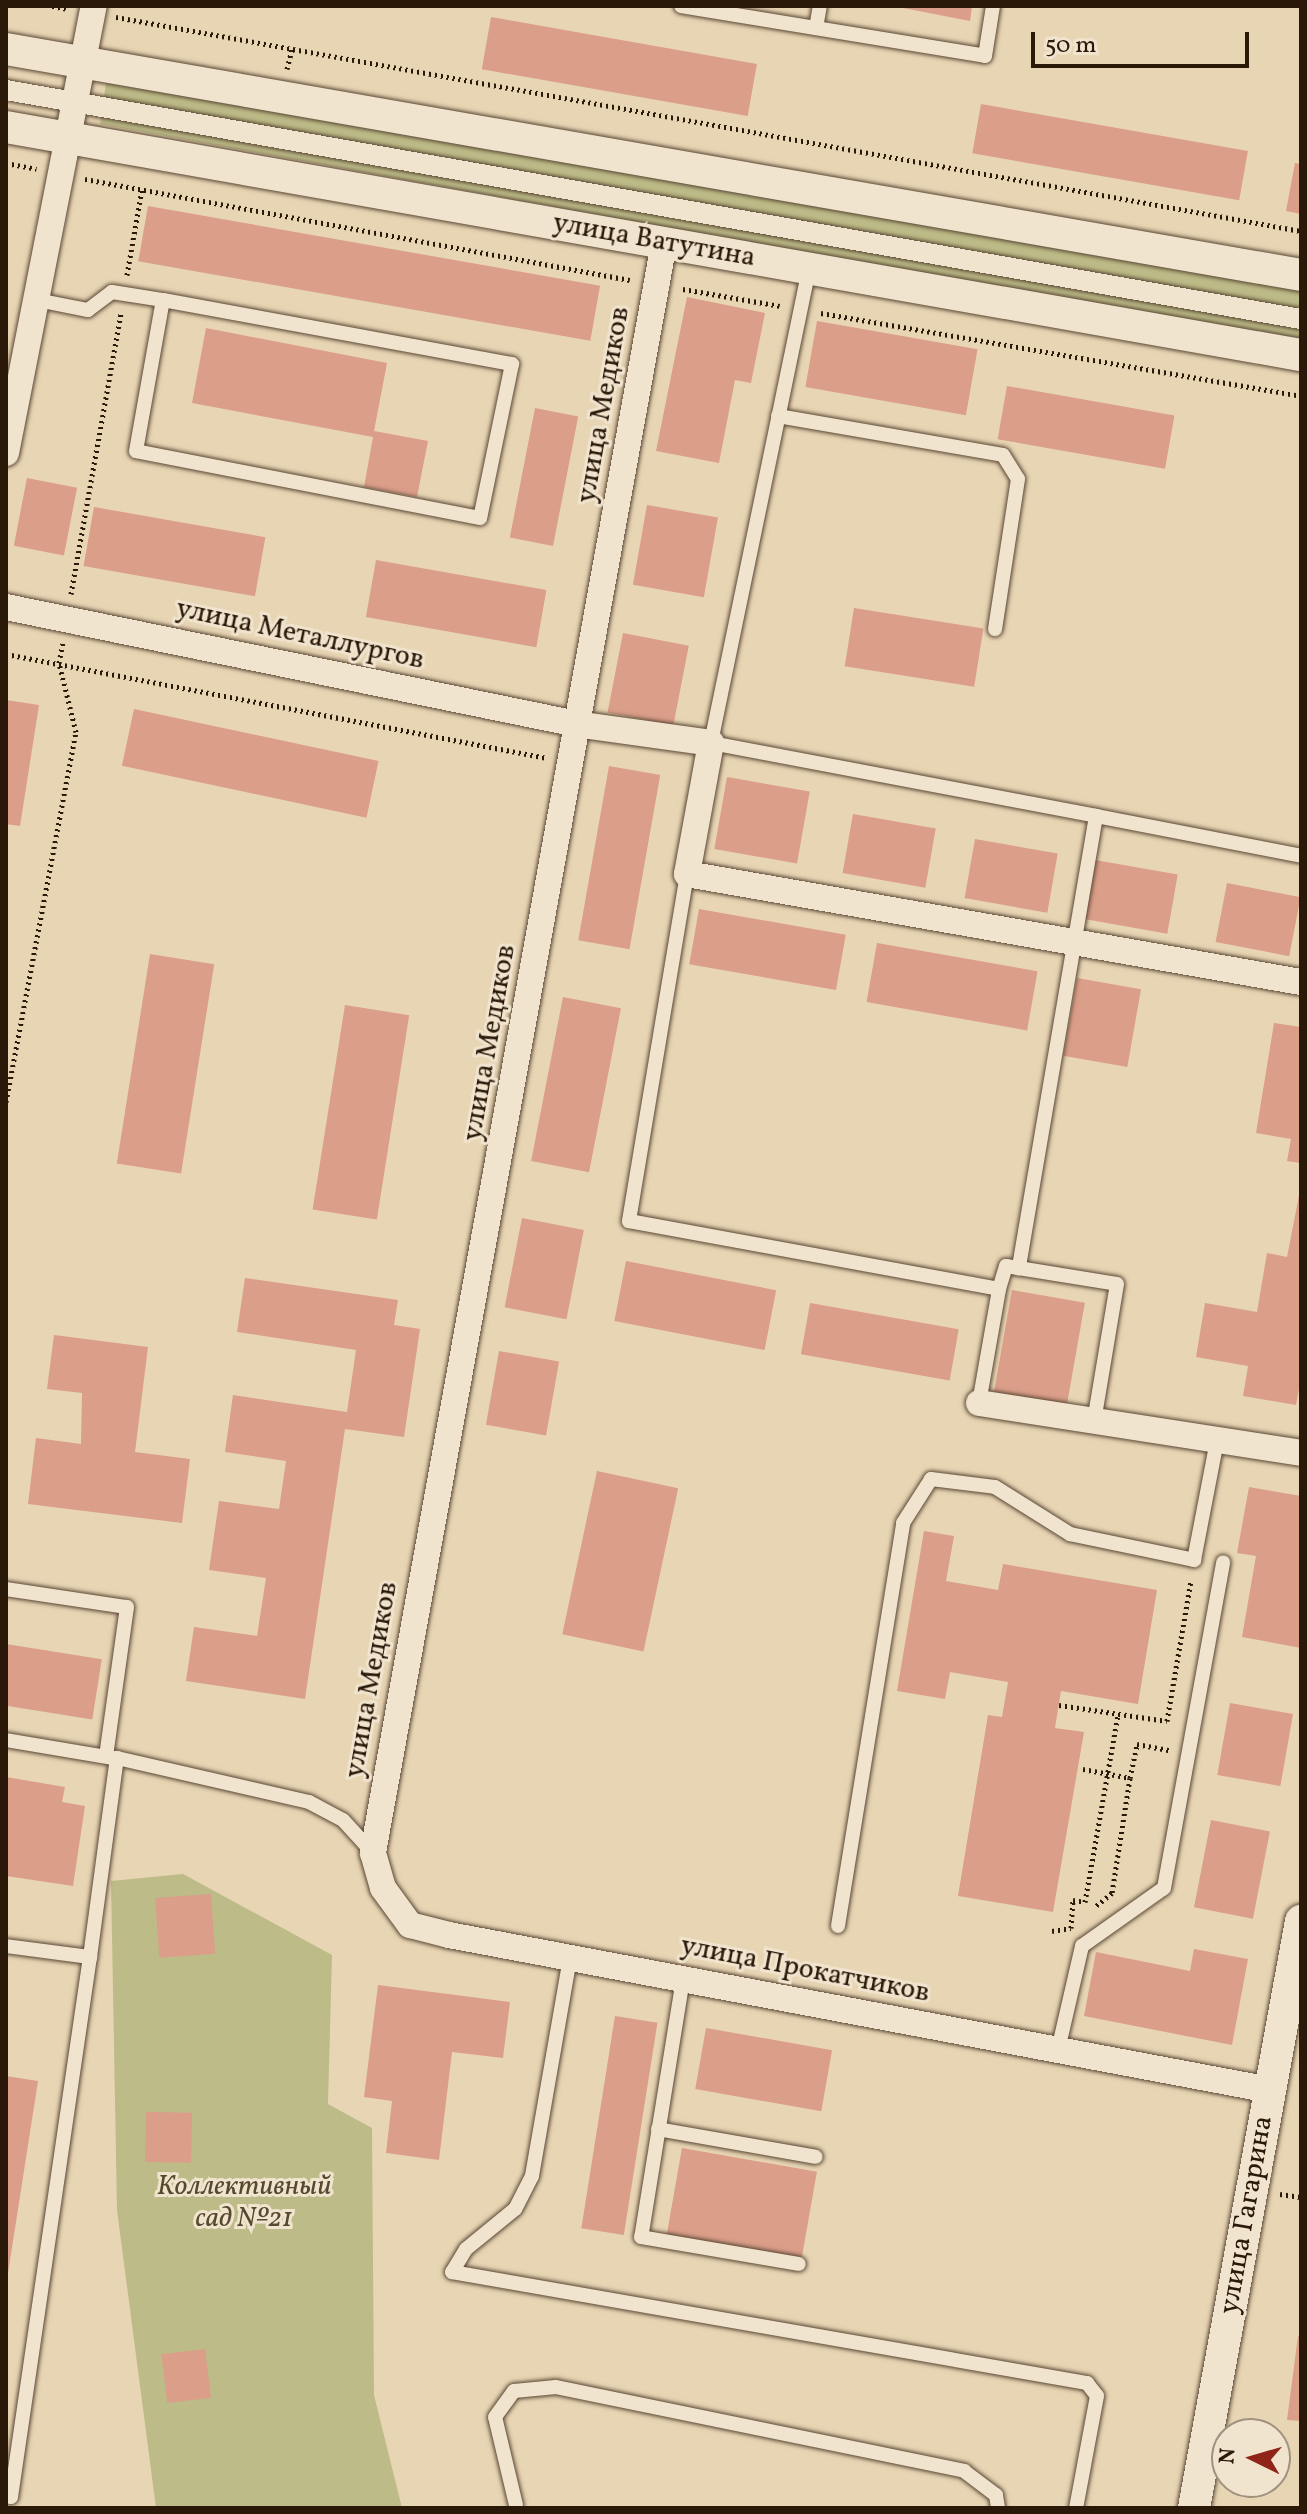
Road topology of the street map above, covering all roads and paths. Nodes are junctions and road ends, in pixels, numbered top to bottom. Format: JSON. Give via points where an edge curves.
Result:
{"nodes":[{"id":1,"x":52,"y":6,"type":"edge"},
{"id":2,"x":681,"y":6,"type":"edge"},
{"id":3,"x":820,"y":6,"type":"edge"},
{"id":4,"x":993,"y":6,"type":"edge"},
{"id":5,"x":94,"y":10,"type":"edge"},
{"id":6,"x":816,"y":28,"type":"junction"},
{"id":7,"x":6,"y":49,"type":"edge"},
{"id":8,"x":87,"y":64,"type":"junction"},
{"id":9,"x":6,"y":90,"type":"edge"},
{"id":10,"x":79,"y":102,"type":"junction"},
{"id":11,"x":6,"y":127,"type":"edge"},
{"id":12,"x":71,"y":139,"type":"junction"},
{"id":13,"x":142,"y":189,"type":"dead end"},
{"id":14,"x":1301,"y":231,"type":"edge"},
{"id":15,"x":664,"y":243,"type":"junction"},
{"id":16,"x":809,"y":269,"type":"junction"},
{"id":17,"x":1301,"y":275,"type":"edge"},
{"id":18,"x":124,"y":294,"type":"junction"},
{"id":19,"x":37,"y":300,"type":"junction"},
{"id":20,"x":163,"y":300,"type":"junction"},
{"id":21,"x":1301,"y":319,"type":"edge"},
{"id":22,"x":1301,"y":355,"type":"edge"},
{"id":23,"x":778,"y":416,"type":"junction"},
{"id":24,"x":6,"y":453,"type":"edge"},
{"id":25,"x":6,"y":607,"type":"edge"},
{"id":26,"x":67,"y":620,"type":"junction"},
{"id":27,"x":995,"y":629,"type":"dead end"},
{"id":28,"x":6,"y":654,"type":"edge"},
{"id":29,"x":59,"y":663,"type":"junction"},
{"id":30,"x":582,"y":725,"type":"junction"},
{"id":31,"x":711,"y":743,"type":"junction"},
{"id":32,"x":574,"y":763,"type":"junction"},
{"id":33,"x":1096,"y":816,"type":"junction"},
{"id":34,"x":1301,"y":856,"type":"edge"},
{"id":35,"x":687,"y":874,"type":"junction"},
{"id":36,"x":1074,"y":942,"type":"junction"},
{"id":37,"x":1301,"y":982,"type":"edge"},
{"id":38,"x":6,"y":1102,"type":"edge"},
{"id":39,"x":1019,"y":1268,"type":"junction"},
{"id":40,"x":999,"y":1289,"type":"junction"},
{"id":41,"x":979,"y":1403,"type":"joint"},
{"id":42,"x":1094,"y":1422,"type":"junction"},
{"id":43,"x":1217,"y":1441,"type":"junction"},
{"id":44,"x":1301,"y":1453,"type":"edge"},
{"id":45,"x":1194,"y":1560,"type":"junction"},
{"id":46,"x":1223,"y":1562,"type":"dead end"},
{"id":47,"x":6,"y":1589,"type":"edge"},
{"id":48,"x":1059,"y":1705,"type":"dead end"},
{"id":49,"x":1118,"y":1714,"type":"junction"},
{"id":50,"x":6,"y":1740,"type":"edge"},
{"id":51,"x":1189,"y":1753,"type":"junction"},
{"id":52,"x":111,"y":1757,"type":"junction"},
{"id":53,"x":1083,"y":1769,"type":"dead end"},
{"id":54,"x":1107,"y":1774,"type":"junction"},
{"id":55,"x":1130,"y":1778,"type":"junction"},
{"id":56,"x":373,"y":1853,"type":"junction"},
{"id":57,"x":1092,"y":1910,"type":"dead end"},
{"id":58,"x":1082,"y":1919,"type":"dead end"},
{"id":59,"x":1301,"y":1921,"type":"edge"},
{"id":60,"x":838,"y":1926,"type":"dead end"},
{"id":61,"x":1071,"y":1928,"type":"junction"},
{"id":62,"x":1052,"y":1931,"type":"dead end"},
{"id":63,"x":6,"y":1946,"type":"edge"},
{"id":64,"x":1082,"y":1946,"type":"junction"},
{"id":65,"x":90,"y":1957,"type":"junction"},
{"id":66,"x":570,"y":1958,"type":"junction"},
{"id":67,"x":683,"y":1979,"type":"junction"},
{"id":68,"x":1289,"y":2048,"type":"edge"},
{"id":69,"x":1058,"y":2050,"type":"junction"},
{"id":70,"x":1270,"y":2090,"type":"junction"},
{"id":71,"x":658,"y":2129,"type":"junction"},
{"id":72,"x":816,"y":2157,"type":"dead end"},
{"id":73,"x":799,"y":2264,"type":"dead end"},
{"id":74,"x":6,"y":2496,"type":"edge"},
{"id":75,"x":516,"y":2506,"type":"edge"},
{"id":76,"x":533,"y":2508,"type":"edge"},
{"id":77,"x":998,"y":2508,"type":"edge"},
{"id":78,"x":1076,"y":2508,"type":"edge"},
{"id":79,"x":1194,"y":2508,"type":"edge"}],
"edges":[{"from":1,"to":5,"type":"path"},
{"from":2,"to":6,"type":"lane"},
{"from":3,"to":6,"type":"lane"},
{"from":4,"to":6,"type":"lane","via":[[985,56]]},
{"from":5,"to":8,"type":"street"},
{"from":5,"to":14,"type":"path"},
{"from":7,"to":8,"type":"street"},
{"from":8,"to":10,"type":"street"},
{"from":8,"to":17,"type":"street"},
{"from":9,"to":10,"type":"street"},
{"from":10,"to":12,"type":"street"},
{"from":10,"to":21,"type":"street"},
{"from":11,"to":12,"type":"street","name":"улица Ватутина"},
{"from":12,"to":15,"type":"street","name":"улица Ватутина"},
{"from":12,"to":19,"type":"street"},
{"from":13,"to":18,"type":"path"},
{"from":15,"to":16,"type":"street","name":"улица Ватутина"},
{"from":15,"to":30,"type":"street","name":"улица Медиков"},
{"from":16,"to":22,"type":"street","name":"улица Ватутина"},
{"from":16,"to":23,"type":"lane"},
{"from":18,"to":19,"type":"lane","via":[[112,292],[88,310]]},
{"from":18,"to":20,"type":"lane"},
{"from":18,"to":26,"type":"path"},
{"from":19,"to":24,"type":"street"},
{"from":20,"to":20,"type":"lane","via":[[512,364],[480,518],[136,451]]},
{"from":23,"to":27,"type":"lane","via":[[1003,455],[1018,479]]},
{"from":23,"to":31,"type":"lane"},
{"from":25,"to":26,"type":"street","name":"улица Металлургов"},
{"from":26,"to":29,"type":"path"},
{"from":26,"to":30,"type":"street","name":"улица Металлургов"},
{"from":28,"to":29,"type":"path"},
{"from":29,"to":32,"type":"path"},
{"from":29,"to":38,"type":"path","via":[[76,732]]},
{"from":30,"to":31,"type":"street","name":"улица Металлургов"},
{"from":30,"to":32,"type":"street","name":"улица Медиков"},
{"from":31,"to":33,"type":"lane"},
{"from":31,"to":35,"type":"street"},
{"from":32,"to":56,"type":"street","name":"улица Медиков"},
{"from":33,"to":34,"type":"lane"},
{"from":33,"to":36,"type":"lane"},
{"from":35,"to":36,"type":"street"},
{"from":35,"to":40,"type":"lane","via":[[629,1221]]},
{"from":36,"to":37,"type":"street"},
{"from":36,"to":39,"type":"lane"},
{"from":39,"to":40,"type":"lane","via":[[1006,1266]]},
{"from":39,"to":42,"type":"lane","via":[[1117,1284]]},
{"from":40,"to":41,"type":"lane"},
{"from":41,"to":42,"type":"street"},
{"from":42,"to":43,"type":"street"},
{"from":43,"to":44,"type":"street"},
{"from":43,"to":45,"type":"lane"},
{"from":45,"to":49,"type":"path","via":[[1167,1721]]},
{"from":45,"to":60,"type":"lane","via":[[1070,1534],[995,1487],[931,1479],[903,1523]]},
{"from":46,"to":51,"type":"lane"},
{"from":47,"to":52,"type":"lane","via":[[127,1607]]},
{"from":48,"to":49,"type":"path"},
{"from":49,"to":54,"type":"path"},
{"from":50,"to":52,"type":"lane"},
{"from":51,"to":55,"type":"path","via":[[1137,1744]]},
{"from":51,"to":64,"type":"lane","via":[[1164,1888]]},
{"from":52,"to":56,"type":"lane","via":[[309,1802],[343,1820]]},
{"from":52,"to":65,"type":"lane"},
{"from":53,"to":54,"type":"path"},
{"from":54,"to":55,"type":"path"},
{"from":54,"to":61,"type":"path","via":[[1085,1902],[1073,1900]]},
{"from":55,"to":57,"type":"path","via":[[1112,1893]]},
{"from":56,"to":66,"type":"street","name":"улица Прокатчиков","via":[[383,1888],[410,1925]]},
{"from":58,"to":61,"type":"path"},
{"from":59,"to":68,"type":"street","name":"улица Гагарина"},
{"from":61,"to":62,"type":"path"},
{"from":61,"to":64,"type":"path"},
{"from":63,"to":65,"type":"lane"},
{"from":64,"to":69,"type":"lane"},
{"from":65,"to":74,"type":"lane","via":[[11,2497]]},
{"from":66,"to":67,"type":"street","name":"улица Прокатчиков"},
{"from":66,"to":78,"type":"lane","via":[[532,2176],[515,2209],[466,2249],[452,2272],[1087,2383],[1097,2396]]},
{"from":67,"to":69,"type":"street","name":"улица Прокатчиков"},
{"from":67,"to":71,"type":"lane"},
{"from":68,"to":70,"type":"street","name":"улица Гагарина"},
{"from":69,"to":70,"type":"street","name":"улица Прокатчиков"},
{"from":70,"to":79,"type":"street","name":"улица Гагарина"},
{"from":71,"to":72,"type":"lane"},
{"from":71,"to":73,"type":"lane","via":[[641,2237]]},
{"from":75,"to":76,"type":"lane"},
{"from":75,"to":77,"type":"lane","via":[[495,2417],[514,2391],[556,2387],[964,2471],[996,2495]]}]}
